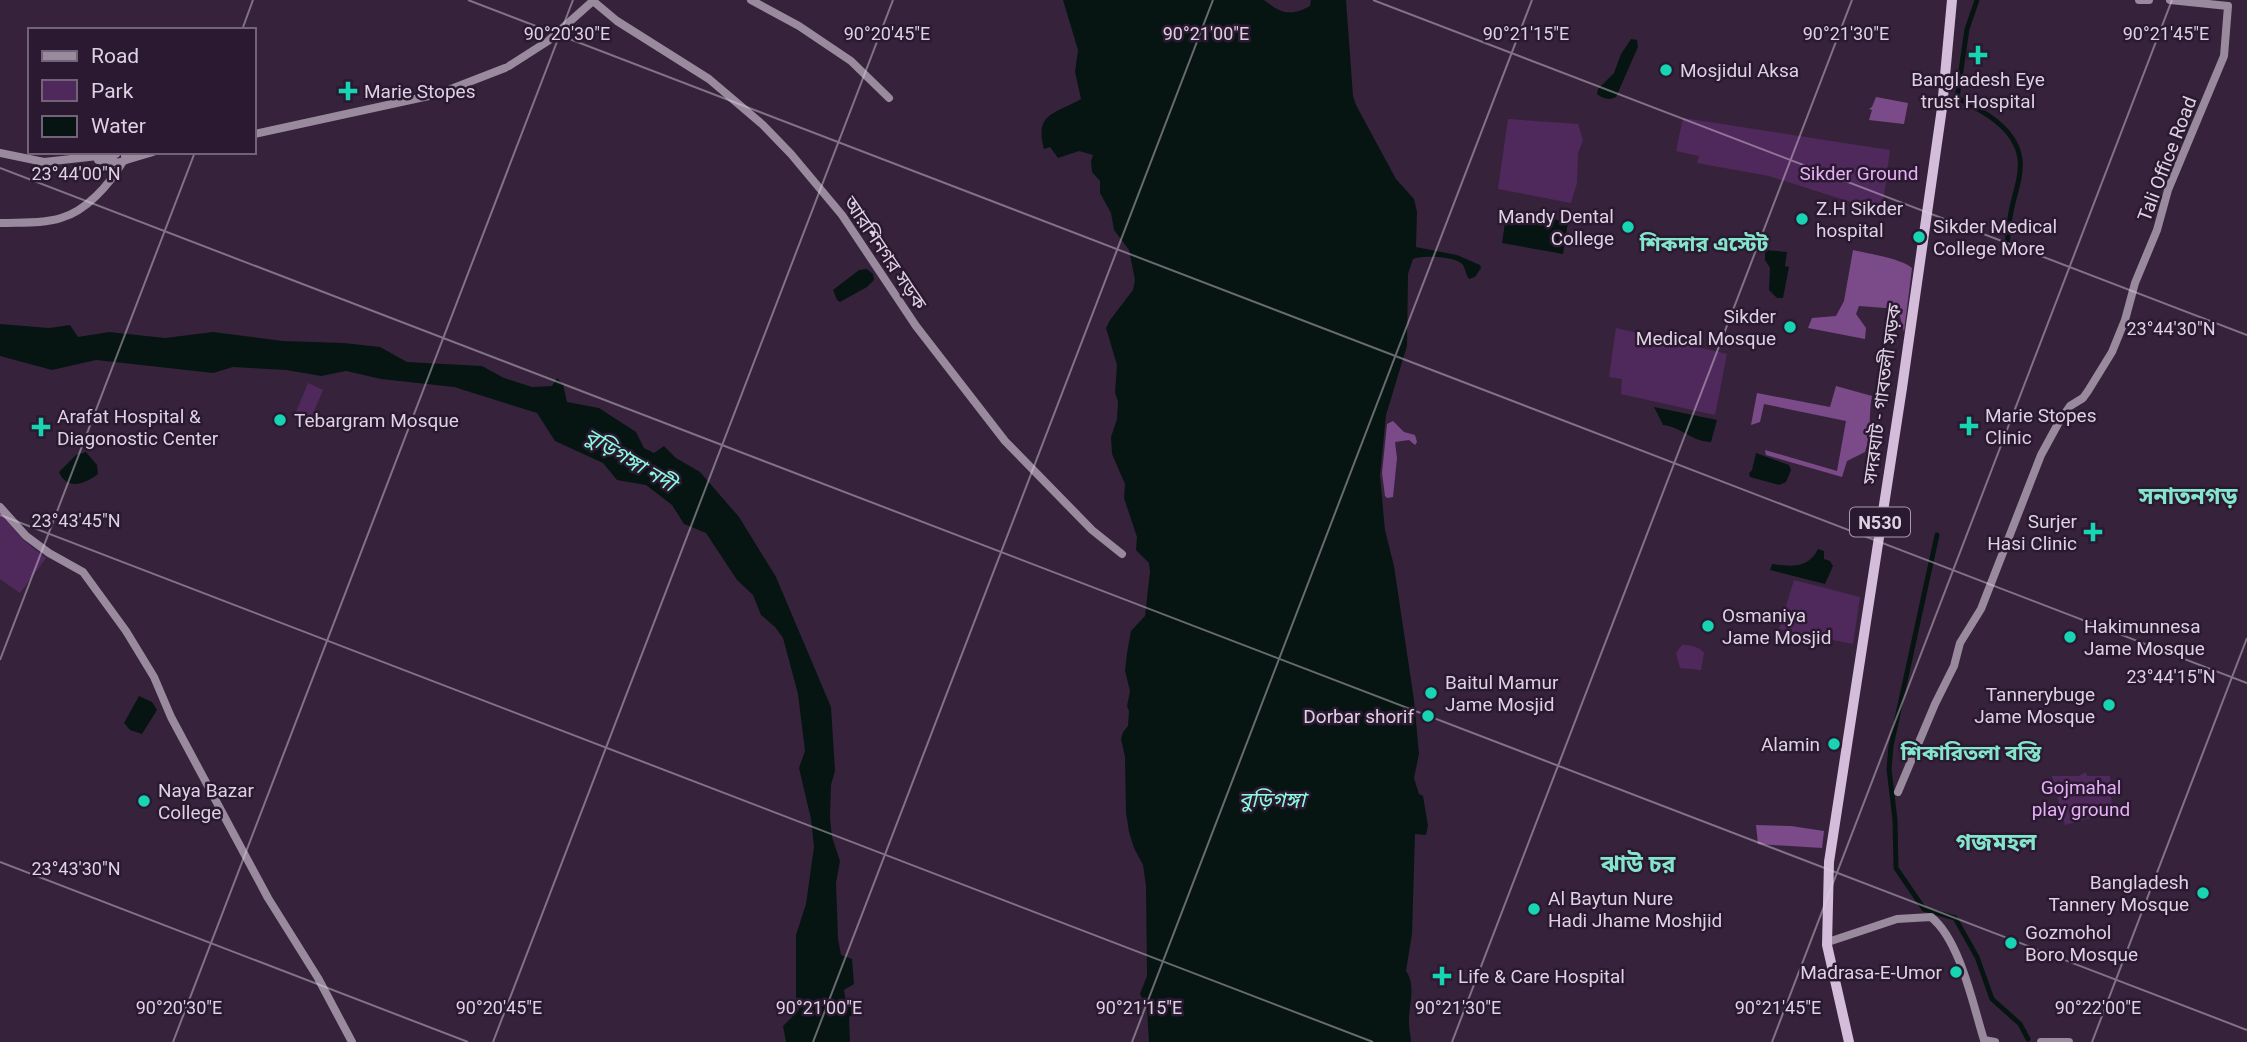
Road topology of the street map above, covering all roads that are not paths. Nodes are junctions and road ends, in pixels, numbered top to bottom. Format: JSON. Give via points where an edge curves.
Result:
{"nodes":[{"id":1,"x":751,"y":0,"type":"edge"},
{"id":2,"x":1952,"y":0,"type":"edge"},
{"id":3,"x":2139,"y":0,"type":"edge"},
{"id":4,"x":2149,"y":0,"type":"edge"},
{"id":5,"x":2170,"y":0,"type":"edge"},
{"id":6,"x":593,"y":1,"type":"edge"},
{"id":7,"x":889,"y":98,"type":"dead end"},
{"id":8,"x":256,"y":134,"type":"edge"},
{"id":9,"x":0,"y":153,"type":"edge"},
{"id":10,"x":143,"y":154,"type":"edge"},
{"id":11,"x":121,"y":157,"type":"edge"},
{"id":12,"x":0,"y":223,"type":"edge"},
{"id":13,"x":0,"y":507,"type":"edge"},
{"id":14,"x":1122,"y":554,"type":"dead end"},
{"id":15,"x":1898,"y":792,"type":"dead end"},
{"id":16,"x":1828,"y":942,"type":"junction"},
{"id":17,"x":352,"y":1042,"type":"edge"},
{"id":18,"x":1849,"y":1042,"type":"edge"},
{"id":19,"x":1994,"y":1042,"type":"edge"},
{"id":20,"x":2041,"y":1042,"type":"edge"},
{"id":21,"x":2069,"y":1042,"type":"edge"}],
"edges":[{"from":1,"to":7,"type":"street","via":[[851,61]]},
{"from":2,"to":16,"type":"highway","name":"সদরঘাট - গাবতলী সড়ক","number":"N530","via":[[1942,108],[1829,862]]},
{"from":3,"to":4,"type":"street"},
{"from":5,"to":15,"type":"street","name":"Tali Office Road","via":[[2228,6],[2224,56],[2168,190],[2112,352],[2041,455],[1981,609],[1960,643]]},
{"from":6,"to":8,"type":"street","via":[[548,41],[507,67],[438,94]]},
{"from":6,"to":14,"type":"street","name":"আরশিনগর সড়ক","via":[[709,79],[763,125],[842,215],[916,326],[1005,441],[1092,530]]},
{"from":9,"to":11,"type":"street","via":[[44,162]]},
{"from":10,"to":11,"type":"street"},
{"from":11,"to":12,"type":"street","via":[[108,185],[61,218]]},
{"from":13,"to":17,"type":"street","via":[[26,536],[83,572],[126,631],[268,898]]},
{"from":16,"to":18,"type":"highway","name":"সদরঘাট - গাবতলী সড়ক","number":"N530"},
{"from":16,"to":19,"type":"street","via":[[1897,919],[1931,917],[1956,956],[1984,1040]]},
{"from":20,"to":21,"type":"street"}]}
